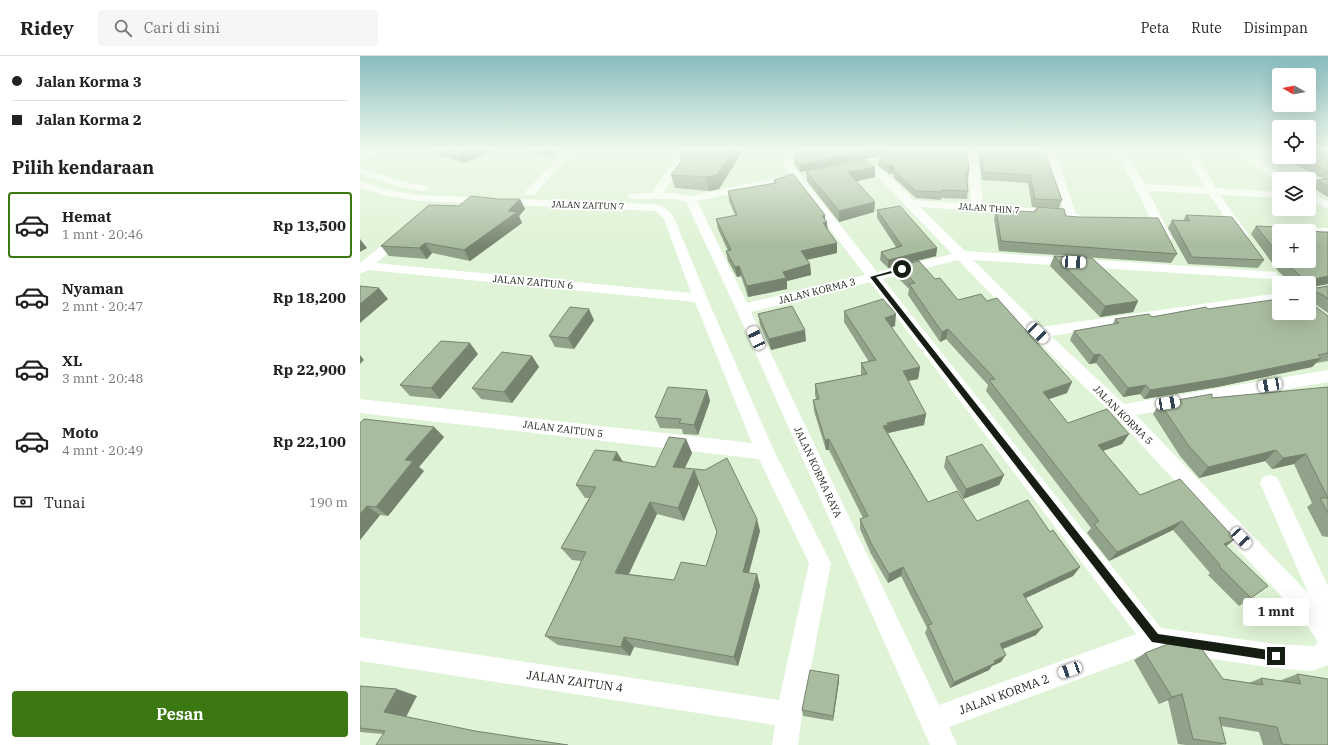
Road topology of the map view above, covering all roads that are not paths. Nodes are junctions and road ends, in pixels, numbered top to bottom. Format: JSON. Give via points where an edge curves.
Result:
{"nodes":[{"id":1,"x":394,"y":182,"type":"edge"},
{"id":2,"x":540,"y":182,"type":"edge"},
{"id":3,"x":669,"y":182,"type":"edge"},
{"id":4,"x":771,"y":182,"type":"edge"},
{"id":5,"x":804,"y":182,"type":"edge"},
{"id":6,"x":888,"y":182,"type":"edge"},
{"id":7,"x":974,"y":182,"type":"edge"},
{"id":8,"x":1060,"y":182,"type":"edge"},
{"id":9,"x":1138,"y":182,"type":"edge"},
{"id":10,"x":1207,"y":182,"type":"edge"},
{"id":11,"x":360,"y":184,"type":"edge"},
{"id":12,"x":1141,"y":187,"type":"junction"},
{"id":13,"x":1212,"y":191,"type":"junction"},
{"id":14,"x":530,"y":193,"type":"junction"},
{"id":15,"x":1272,"y":195,"type":"edge"},
{"id":16,"x":690,"y":199,"type":"junction"},
{"id":17,"x":1316,"y":199,"type":"edge"},
{"id":18,"x":443,"y":200,"type":"junction"},
{"id":19,"x":909,"y":202,"type":"junction"},
{"id":20,"x":658,"y":203,"type":"junction"},
{"id":21,"x":976,"y":206,"type":"junction"},
{"id":22,"x":1328,"y":206,"type":"edge"},
{"id":23,"x":431,"y":210,"type":"edge"},
{"id":24,"x":1070,"y":214,"type":"junction"},
{"id":25,"x":1094,"y":219,"type":"edge"},
{"id":26,"x":413,"y":226,"type":"edge"},
{"id":27,"x":1238,"y":228,"type":"junction"},
{"id":28,"x":1252,"y":229,"type":"dead end"},
{"id":29,"x":1316,"y":232,"type":"edge"},
{"id":30,"x":1328,"y":232,"type":"edge"},
{"id":31,"x":1250,"y":246,"type":"edge"},
{"id":32,"x":962,"y":255,"type":"junction"},
{"id":33,"x":1262,"y":263,"type":"edge"},
{"id":34,"x":362,"y":268,"type":"edge"},
{"id":35,"x":1182,"y":268,"type":"junction"},
{"id":36,"x":1273,"y":276,"type":"edge"},
{"id":37,"x":873,"y":277,"type":"junction"},
{"id":38,"x":1272,"y":279,"type":"edge"},
{"id":39,"x":700,"y":298,"type":"junction"},
{"id":40,"x":1272,"y":298,"type":"edge"},
{"id":41,"x":743,"y":309,"type":"junction"},
{"id":42,"x":1038,"y":333,"type":"junction"},
{"id":43,"x":1328,"y":376,"type":"edge"},
{"id":44,"x":360,"y":406,"type":"edge"},
{"id":45,"x":1121,"y":411,"type":"junction"},
{"id":46,"x":766,"y":452,"type":"junction"},
{"id":47,"x":1270,"y":483,"type":"dead end"},
{"id":48,"x":1328,"y":611,"type":"edge"},
{"id":49,"x":1328,"y":636,"type":"edge"},
{"id":50,"x":1155,"y":639,"type":"junction"},
{"id":51,"x":1328,"y":648,"type":"edge"},
{"id":52,"x":360,"y":649,"type":"edge"},
{"id":53,"x":789,"y":714,"type":"junction"},
{"id":54,"x":933,"y":720,"type":"junction"},
{"id":55,"x":785,"y":745,"type":"edge"},
{"id":56,"x":944,"y":745,"type":"edge"}],
"edges":[{"from":1,"to":14,"type":"street","via":[[416,188]]},
{"from":2,"to":14,"type":"street"},
{"from":3,"to":20,"type":"street"},
{"from":4,"to":16,"type":"street"},
{"from":5,"to":37,"type":"street"},
{"from":6,"to":19,"type":"street","name":"JALAN KORMA 5"},
{"from":7,"to":21,"type":"street"},
{"from":8,"to":24,"type":"street"},
{"from":9,"to":12,"type":"street"},
{"from":10,"to":13,"type":"street"},
{"from":11,"to":18,"type":"street","name":"JALAN ZAITUN 7","via":[[401,196]]},
{"from":12,"to":13,"type":"street"},
{"from":12,"to":35,"type":"street","via":[[1153,222]]},
{"from":13,"to":15,"type":"street"},
{"from":13,"to":27,"type":"street"},
{"from":14,"to":20,"type":"street"},
{"from":16,"to":20,"type":"street","via":[[682,197]]},
{"from":16,"to":41,"type":"street","name":"JALAN KORMA RAYA"},
{"from":17,"to":22,"type":"street"},
{"from":18,"to":20,"type":"street","name":"JALAN ZAITUN 7","via":[[645,207]]},
{"from":18,"to":23,"type":"street"},
{"from":19,"to":21,"type":"street","name":"JALAN THIN 7"},
{"from":19,"to":32,"type":"street","name":"JALAN KORMA 5"},
{"from":20,"to":39,"type":"street","via":[[669,218]]},
{"from":21,"to":24,"type":"street","name":"JALAN THIN 7"},
{"from":24,"to":25,"type":"street","name":"JALAN THIN 7","via":[[1078,219]]},
{"from":26,"to":34,"type":"street"},
{"from":27,"to":28,"type":"street"},
{"from":27,"to":31,"type":"street"},
{"from":29,"to":30,"type":"street"},
{"from":32,"to":35,"type":"street","name":"JALAN KORMA 3"},
{"from":32,"to":37,"type":"street","name":"JALAN KORMA 3"},
{"from":32,"to":42,"type":"street","name":"JALAN KORMA 5"},
{"from":33,"to":36,"type":"street"},
{"from":34,"to":39,"type":"street","name":"JALAN ZAITUN 6"},
{"from":35,"to":38,"type":"street","name":"JALAN KORMA 3"},
{"from":37,"to":41,"type":"street","name":"JALAN KORMA 3"},
{"from":37,"to":50,"type":"street"},
{"from":39,"to":46,"type":"street"},
{"from":40,"to":42,"type":"street"},
{"from":41,"to":54,"type":"street","name":"JALAN KORMA RAYA"},
{"from":42,"to":45,"type":"street","name":"JALAN KORMA 5"},
{"from":43,"to":45,"type":"street"},
{"from":44,"to":46,"type":"street","name":"JALAN ZAITUN 5"},
{"from":45,"to":49,"type":"street","name":"JALAN KORMA 5","via":[[1313,614]]},
{"from":46,"to":53,"type":"street","via":[[820,563]]},
{"from":47,"to":48,"type":"street"},
{"from":50,"to":51,"type":"street","name":"JALAN KORMA 2","via":[[1312,659],[1322,655]]},
{"from":50,"to":54,"type":"street","name":"JALAN KORMA 2"},
{"from":52,"to":53,"type":"street","name":"JALAN ZAITUN 4","via":[[671,694]]},
{"from":53,"to":55,"type":"street"},
{"from":54,"to":56,"type":"street","name":"JALAN KORMA RAYA"}]}
